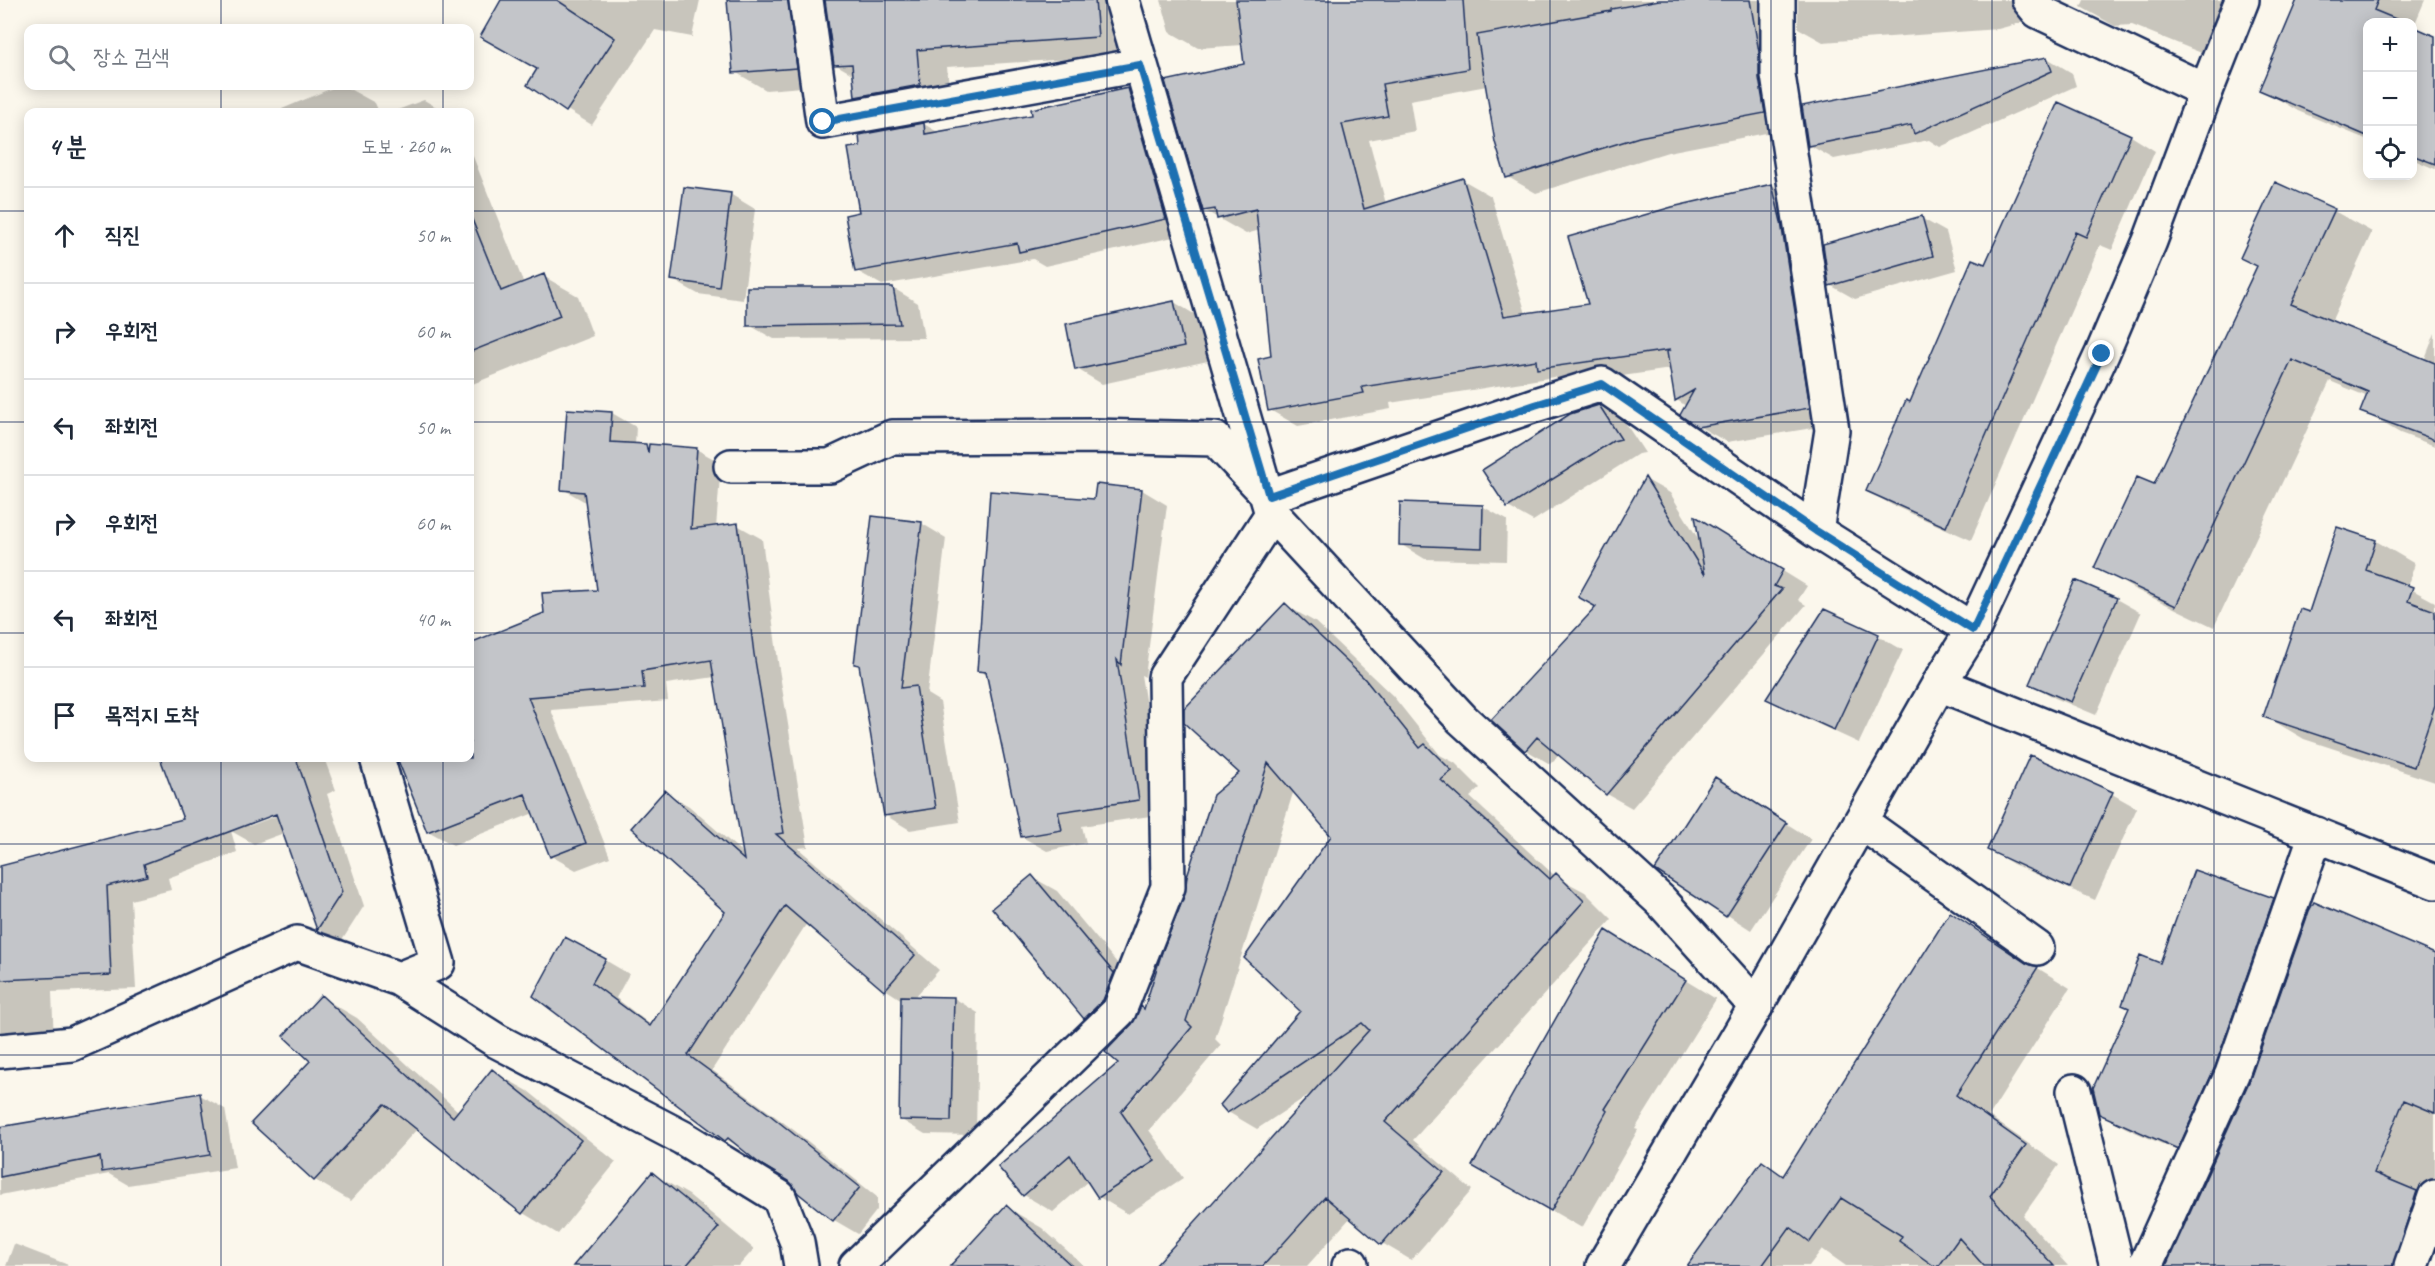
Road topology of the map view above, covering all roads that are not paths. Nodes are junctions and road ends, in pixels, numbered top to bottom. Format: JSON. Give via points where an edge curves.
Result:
{"nodes":[{"id":1,"x":806,"y":0,"type":"edge"},
{"id":2,"x":1122,"y":0,"type":"edge"},
{"id":3,"x":1778,"y":0,"type":"edge"},
{"id":4,"x":2029,"y":0,"type":"edge"},
{"id":5,"x":2242,"y":0,"type":"edge"},
{"id":6,"x":1140,"y":65,"type":"junction"},
{"id":7,"x":2206,"y":91,"type":"junction"},
{"id":8,"x":731,"y":466,"type":"dead end"},
{"id":9,"x":1271,"y":505,"type":"junction"},
{"id":10,"x":1816,"y":531,"type":"junction"},
{"id":11,"x":1973,"y":630,"type":"junction"},
{"id":12,"x":1939,"y":684,"type":"junction"},
{"id":13,"x":378,"y":762,"type":"edge"},
{"id":14,"x":1861,"y":822,"type":"junction"},
{"id":15,"x":2316,"y":834,"type":"junction"},
{"id":16,"x":2435,"y":882,"type":"edge"},
{"id":17,"x":2037,"y":948,"type":"dead end"},
{"id":18,"x":399,"y":979,"type":"junction"},
{"id":19,"x":1756,"y":1006,"type":"junction"},
{"id":20,"x":0,"y":1051,"type":"edge"},
{"id":21,"x":2074,"y":1091,"type":"dead end"},
{"id":22,"x":2435,"y":1197,"type":"edge"},
{"id":23,"x":801,"y":1266,"type":"edge"},
{"id":24,"x":856,"y":1266,"type":"edge"},
{"id":25,"x":1603,"y":1266,"type":"edge"},
{"id":26,"x":2117,"y":1266,"type":"edge"},
{"id":27,"x":2145,"y":1266,"type":"edge"},
{"id":28,"x":2411,"y":1266,"type":"edge"}],
"edges":[{"from":1,"to":6,"type":"street","via":[[823,122]]},
{"from":2,"to":6,"type":"street"},
{"from":3,"to":10,"type":"street","via":[[1778,75],[1832,430]]},
{"from":4,"to":7,"type":"street","via":[[2038,11]]},
{"from":5,"to":7,"type":"street"},
{"from":6,"to":9,"type":"street"},
{"from":7,"to":11,"type":"street","via":[[2150,241],[2102,354]]},
{"from":8,"to":9,"type":"street","via":[[830,466],[892,437],[1215,439]]},
{"from":9,"to":10,"type":"street","via":[[1535,405],[1602,384]]},
{"from":9,"to":19,"type":"street","via":[[1462,719],[1661,901]]},
{"from":9,"to":24,"type":"street","via":[[1165,676],[1168,888],[1119,1011]]},
{"from":10,"to":11,"type":"street"},
{"from":11,"to":12,"type":"street"},
{"from":12,"to":14,"type":"street"},
{"from":12,"to":15,"type":"street"},
{"from":13,"to":18,"type":"street","via":[[438,963]]},
{"from":14,"to":17,"type":"street"},
{"from":14,"to":19,"type":"street"},
{"from":15,"to":16,"type":"street"},
{"from":15,"to":27,"type":"street","via":[[2232,1074]]},
{"from":18,"to":20,"type":"street","via":[[297,943],[72,1044]]},
{"from":18,"to":23,"type":"street","via":[[497,1041],[683,1138],[779,1197],[797,1242]]},
{"from":19,"to":25,"type":"street"},
{"from":21,"to":26,"type":"street"},
{"from":22,"to":28,"type":"street"}]}
